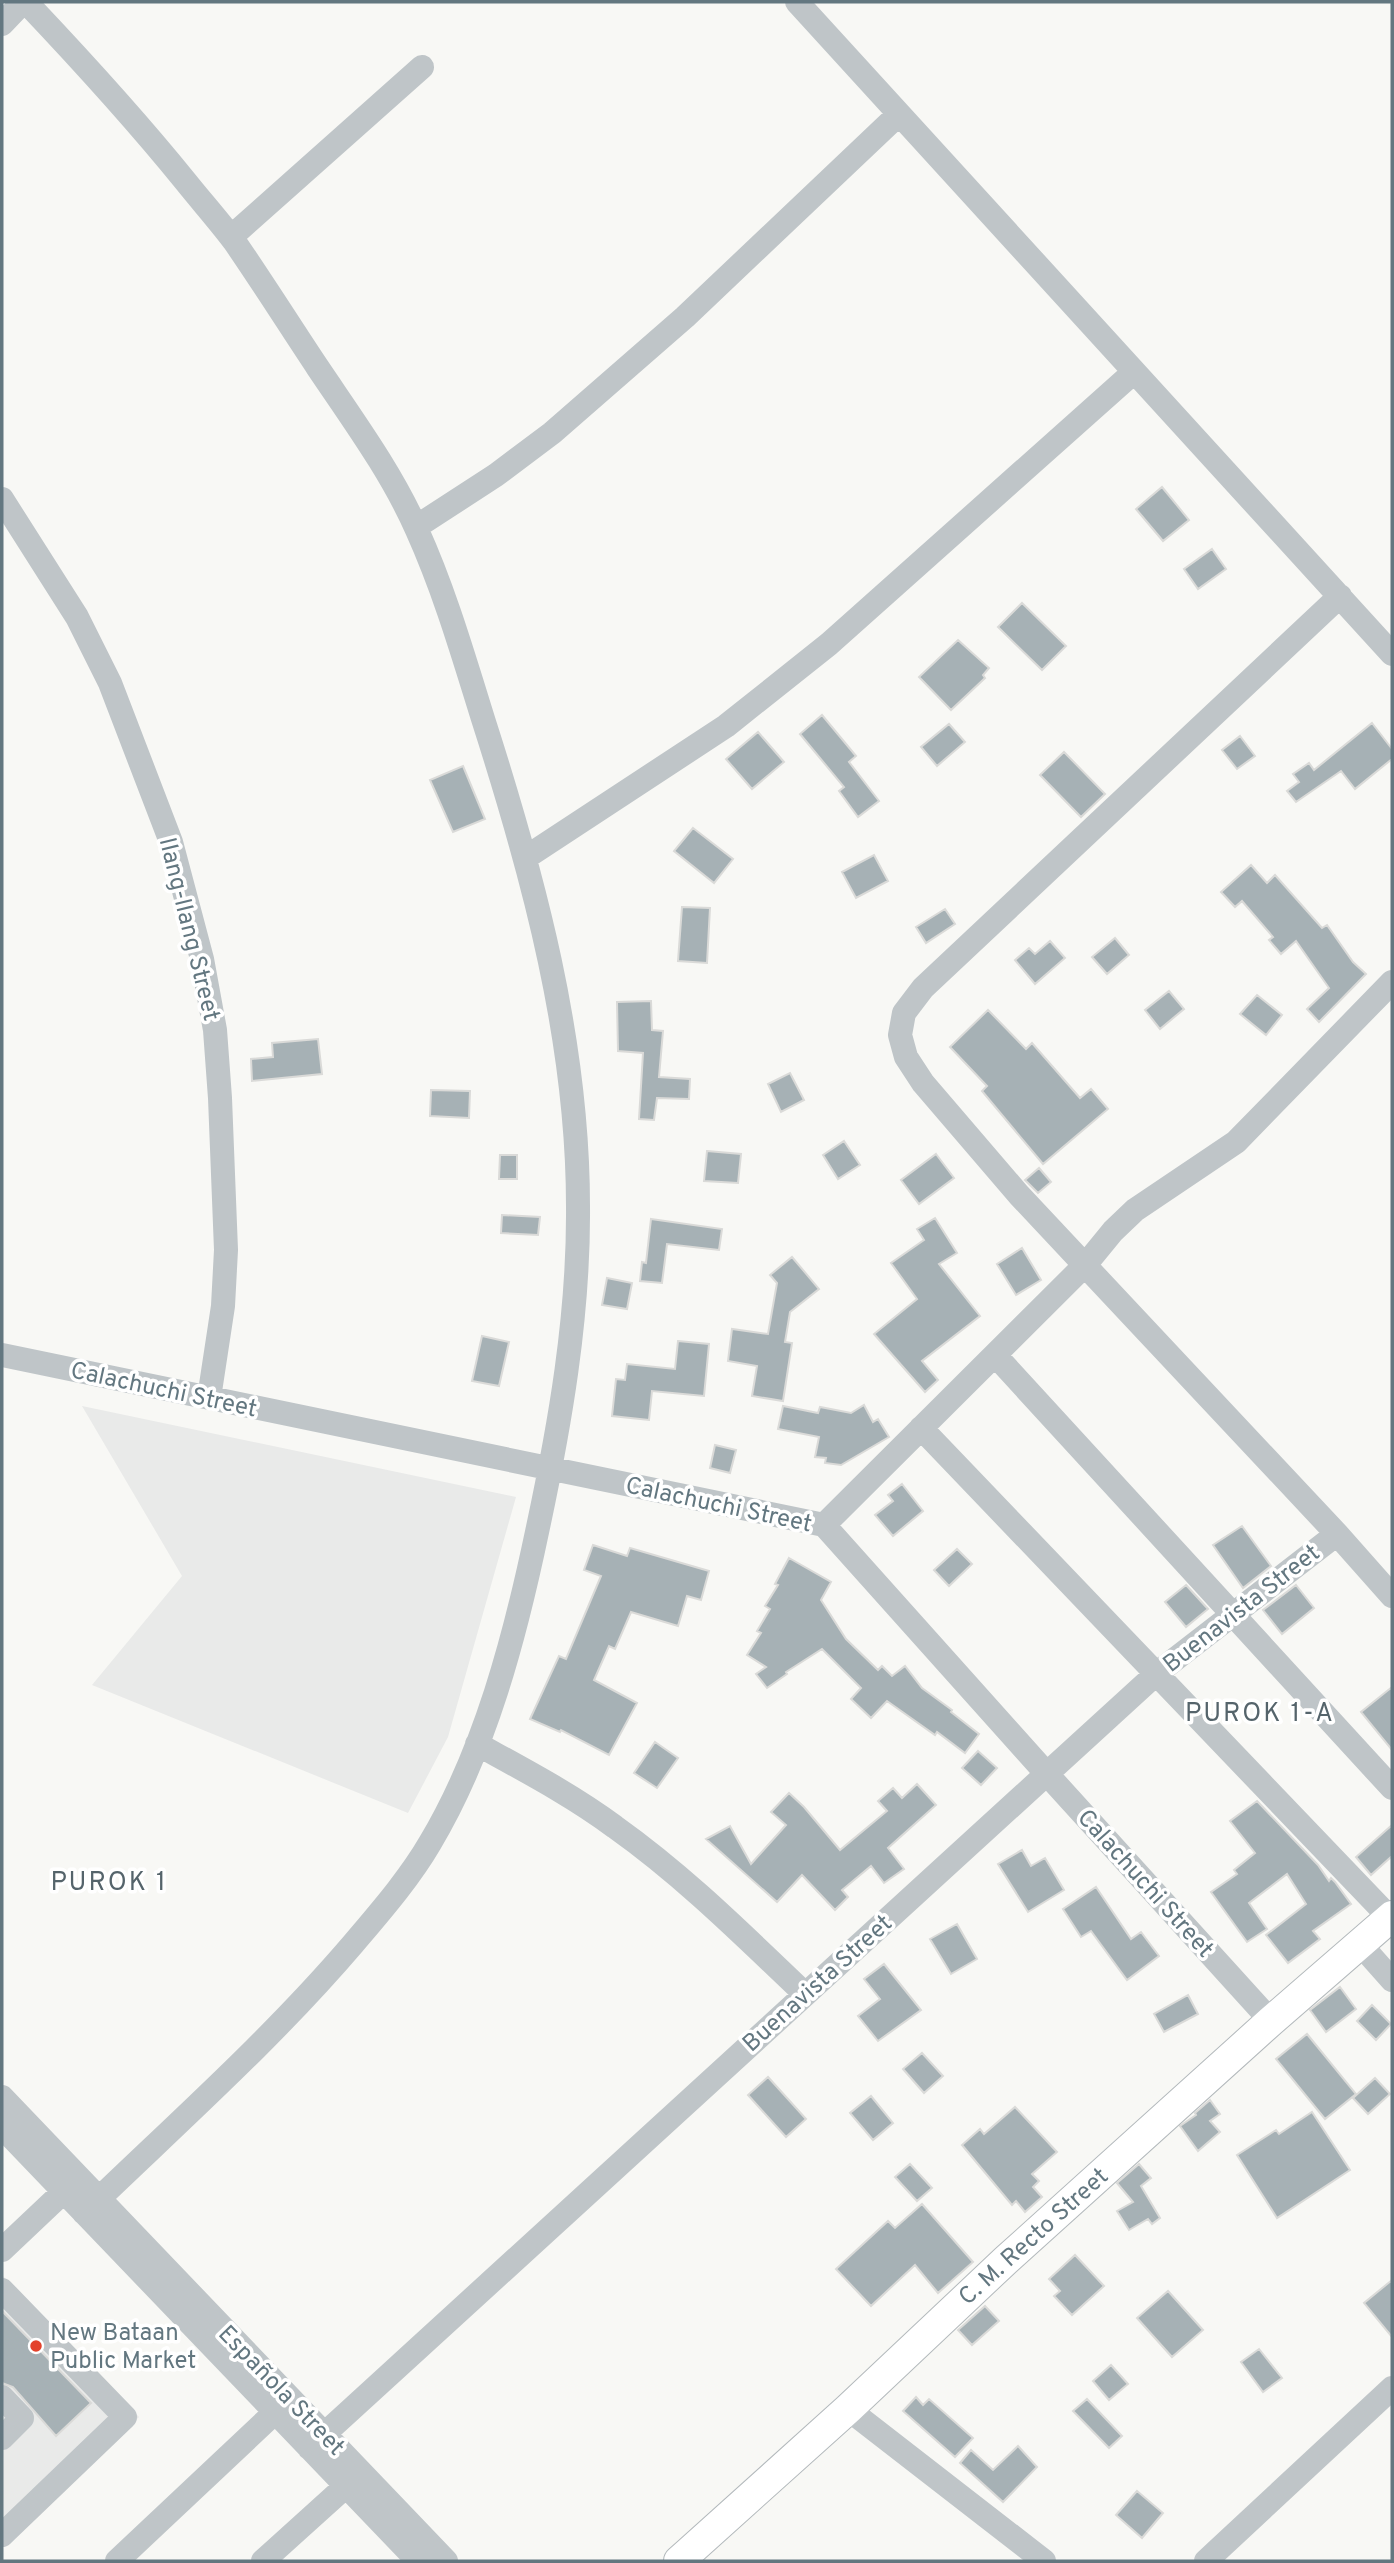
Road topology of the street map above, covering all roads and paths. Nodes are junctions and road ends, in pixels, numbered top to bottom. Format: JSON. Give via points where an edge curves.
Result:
{"nodes":[{"id":1,"x":25,"y":2,"type":"edge"},
{"id":2,"x":797,"y":2,"type":"edge"},
{"id":3,"x":2,"y":24,"type":"edge"},
{"id":4,"x":422,"y":67,"type":"dead end"},
{"id":5,"x":899,"y":114,"type":"junction"},
{"id":6,"x":231,"y":237,"type":"junction"},
{"id":7,"x":1134,"y":372,"type":"junction"},
{"id":8,"x":2,"y":499,"type":"edge"},
{"id":9,"x":416,"y":527,"type":"junction"},
{"id":10,"x":1339,"y":596,"type":"junction"},
{"id":11,"x":1392,"y":654,"type":"edge"},
{"id":12,"x":525,"y":858,"type":"junction"},
{"id":13,"x":1392,"y":982,"type":"edge"},
{"id":14,"x":1086,"y":1264,"type":"junction"},
{"id":15,"x":2,"y":1355,"type":"edge"},
{"id":16,"x":995,"y":1355,"type":"junction"},
{"id":17,"x":209,"y":1398,"type":"junction"},
{"id":18,"x":921,"y":1429,"type":"junction"},
{"id":19,"x":551,"y":1468,"type":"junction"},
{"id":20,"x":824,"y":1525,"type":"junction"},
{"id":21,"x":1337,"y":1534,"type":"junction"},
{"id":22,"x":1392,"y":1596,"type":"edge"},
{"id":23,"x":1233,"y":1614,"type":"junction"},
{"id":24,"x":1156,"y":1674,"type":"junction"},
{"id":25,"x":477,"y":1744,"type":"junction"},
{"id":26,"x":1046,"y":1773,"type":"junction"},
{"id":27,"x":1392,"y":1788,"type":"edge"},
{"id":28,"x":1391,"y":1917,"type":"edge"},
{"id":29,"x":1360,"y":1944,"type":"junction"},
{"id":30,"x":1392,"y":1980,"type":"edge"},
{"id":31,"x":805,"y":1994,"type":"junction"},
{"id":32,"x":1271,"y":2021,"type":"junction"},
{"id":33,"x":2,"y":2096,"type":"edge"},
{"id":34,"x":2,"y":2127,"type":"edge"},
{"id":35,"x":71,"y":2184,"type":"junction"},
{"id":36,"x":91,"y":2205,"type":"junction"},
{"id":37,"x":2,"y":2250,"type":"edge"},
{"id":38,"x":2,"y":2290,"type":"edge"},
{"id":39,"x":1392,"y":2388,"type":"edge"},
{"id":40,"x":2,"y":2396,"type":"edge"},
{"id":41,"x":283,"y":2405,"type":"junction"},
{"id":42,"x":848,"y":2409,"type":"junction"},
{"id":43,"x":2,"y":2438,"type":"edge"},
{"id":44,"x":317,"y":2441,"type":"junction"},
{"id":45,"x":354,"y":2479,"type":"junction"},
{"id":46,"x":2,"y":2535,"type":"edge"},
{"id":47,"x":117,"y":2561,"type":"edge"},
{"id":48,"x":263,"y":2561,"type":"edge"},
{"id":49,"x":418,"y":2561,"type":"edge"},
{"id":50,"x":446,"y":2561,"type":"edge"},
{"id":51,"x":679,"y":2561,"type":"edge"},
{"id":52,"x":1044,"y":2561,"type":"edge"},
{"id":53,"x":1206,"y":2561,"type":"edge"}],
"edges":[{"from":1,"to":3,"type":"street"},
{"from":1,"to":6,"type":"street","via":[[100,80]]},
{"from":2,"to":5,"type":"street"},
{"from":4,"to":6,"type":"street"},
{"from":5,"to":7,"type":"street"},
{"from":5,"to":9,"type":"street","via":[[685,317],[552,433]]},
{"from":6,"to":9,"type":"street","via":[[350,415]]},
{"from":7,"to":10,"type":"street"},
{"from":7,"to":12,"type":"street","via":[[829,644],[726,726]]},
{"from":8,"to":17,"type":"street","name":"Ilang-Ilang Street","via":[[77,617],[110,683],[170,842],[202,959],[215,1030],[226,1250]]},
{"from":9,"to":12,"type":"street","via":[[454,624]]},
{"from":10,"to":11,"type":"street"},
{"from":10,"to":14,"type":"street","via":[[923,988],[904,1013],[900,1034],[906,1057],[923,1083],[1019,1195]]},
{"from":12,"to":19,"type":"street","via":[[563,1033],[578,1194],[573,1328]]},
{"from":13,"to":14,"type":"street","via":[[1236,1142],[1135,1210]]},
{"from":14,"to":16,"type":"street"},
{"from":14,"to":21,"type":"street"},
{"from":15,"to":17,"type":"street","name":"Calachuchi Street"},
{"from":16,"to":18,"type":"street"},
{"from":16,"to":23,"type":"street"},
{"from":17,"to":19,"type":"street","name":"Calachuchi Street"},
{"from":18,"to":20,"type":"street"},
{"from":18,"to":24,"type":"street"},
{"from":19,"to":20,"type":"street","name":"Calachuchi Street"},
{"from":19,"to":25,"type":"street","via":[[507,1655]]},
{"from":20,"to":26,"type":"street","name":"Calachuchi Street"},
{"from":21,"to":22,"type":"street"},
{"from":21,"to":23,"type":"street","name":"Buenavista Street"},
{"from":23,"to":24,"type":"street","name":"Buenavista Street"},
{"from":23,"to":27,"type":"street"},
{"from":24,"to":26,"type":"street","name":"Buenavista Street"},
{"from":24,"to":28,"type":"street"},
{"from":25,"to":31,"type":"street","via":[[616,1827],[710,1903]]},
{"from":25,"to":36,"type":"street","via":[[428,1847],[390,1900],[288,2015]]},
{"from":26,"to":31,"type":"street","name":"Buenavista Street"},
{"from":26,"to":32,"type":"street","name":"Calachuchi Street"},
{"from":28,"to":29,"type":"main road","name":"C. M. Recto Street"},
{"from":29,"to":30,"type":"street"},
{"from":29,"to":32,"type":"main road","name":"C. M. Recto Street"},
{"from":31,"to":44,"type":"street","name":"Buenavista Street"},
{"from":32,"to":42,"type":"main road","name":"C. M. Recto Street"},
{"from":33,"to":35,"type":"street","name":"Española Street"},
{"from":34,"to":35,"type":"street","name":"Española Street"},
{"from":35,"to":36,"type":"street","name":"Española Street"},
{"from":35,"to":37,"type":"street"},
{"from":36,"to":41,"type":"street","name":"Española Street"},
{"from":38,"to":46,"type":"street","via":[[125,2417]]},
{"from":39,"to":53,"type":"street"},
{"from":40,"to":43,"type":"street","via":[[22,2418]]},
{"from":41,"to":44,"type":"street","name":"Española Street"},
{"from":41,"to":47,"type":"street"},
{"from":42,"to":51,"type":"main road","name":"C. M. Recto Street"},
{"from":42,"to":52,"type":"street"},
{"from":44,"to":45,"type":"street","name":"Española Street"},
{"from":45,"to":48,"type":"street"},
{"from":45,"to":49,"type":"street","name":"Española Street"},
{"from":45,"to":50,"type":"street","name":"Española Street"}]}
